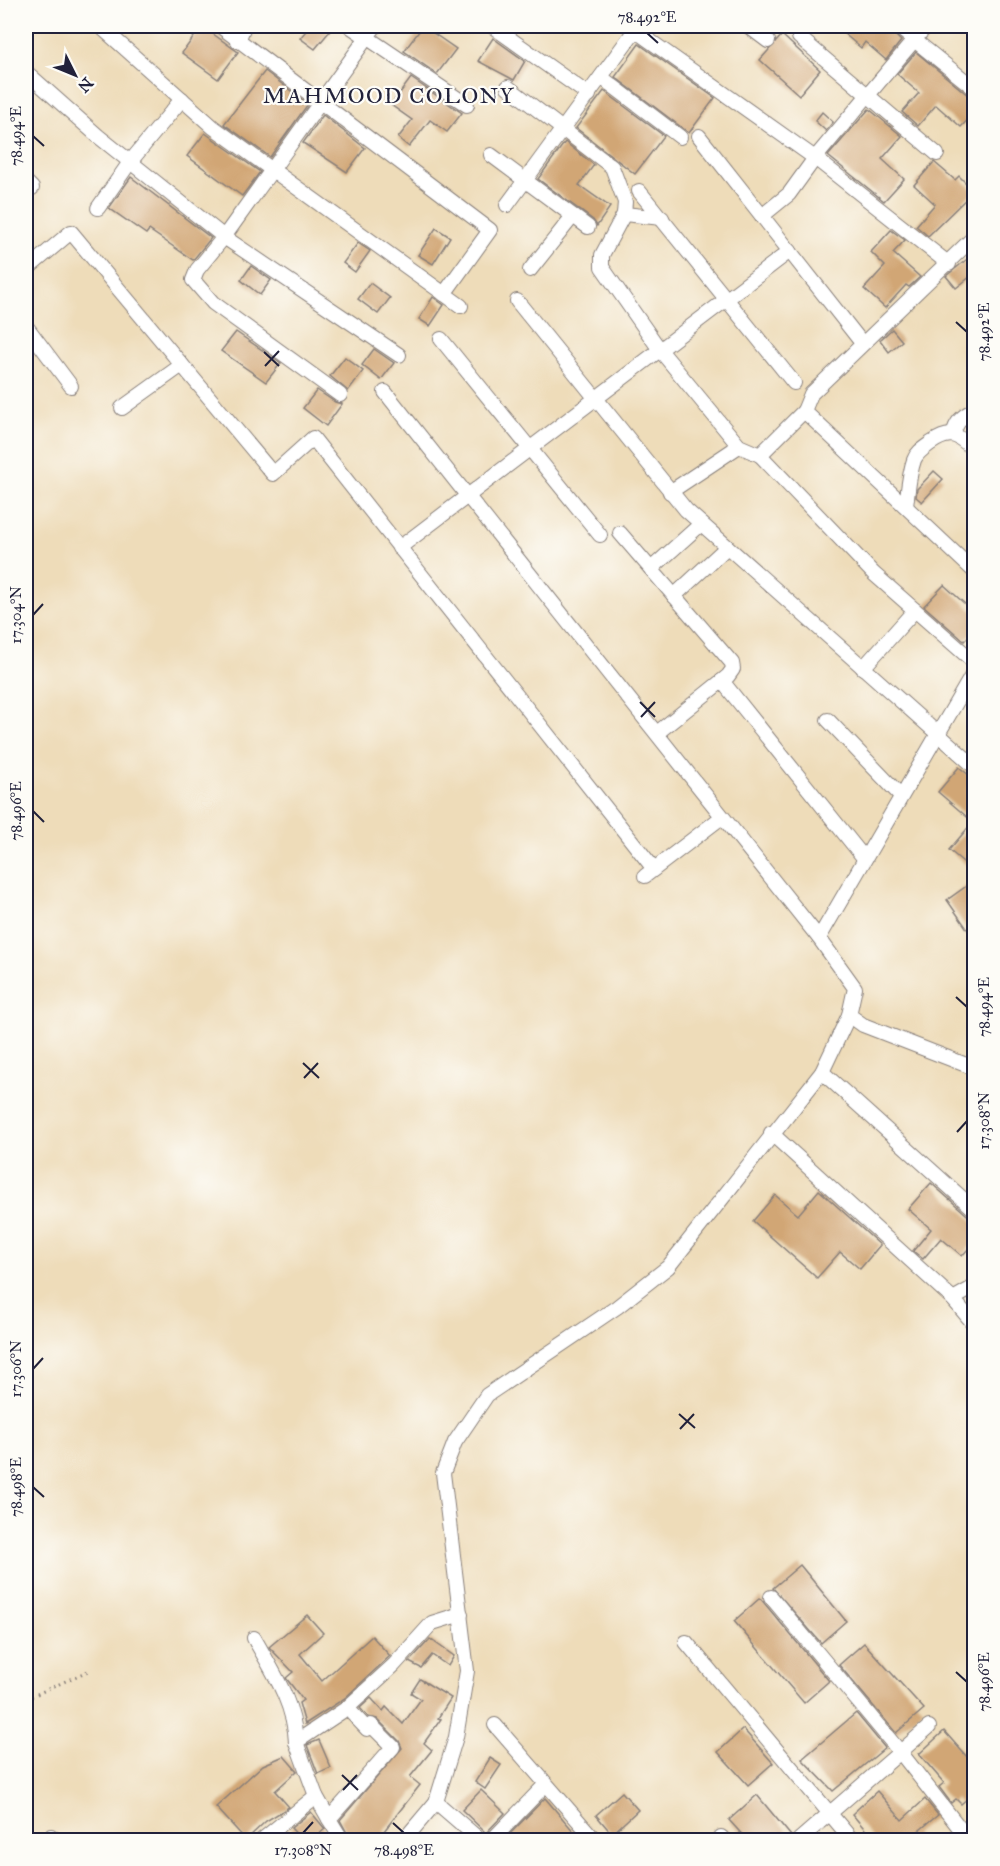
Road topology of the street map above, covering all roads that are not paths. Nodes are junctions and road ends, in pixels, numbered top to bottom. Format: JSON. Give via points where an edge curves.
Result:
{"nodes":[{"id":1,"x":100,"y":26,"type":"edge"},
{"id":2,"x":220,"y":26,"type":"edge"},
{"id":3,"x":244,"y":26,"type":"edge"},
{"id":4,"x":350,"y":26,"type":"edge"},
{"id":5,"x":375,"y":26,"type":"edge"},
{"id":6,"x":492,"y":26,"type":"edge"},
{"id":7,"x":748,"y":26,"type":"edge"},
{"id":8,"x":897,"y":26,"type":"edge"},
{"id":9,"x":926,"y":26,"type":"edge"},
{"id":10,"x":634,"y":27,"type":"edge"},
{"id":11,"x":799,"y":37,"type":"dead end"},
{"id":12,"x":367,"y":38,"type":"junction"},
{"id":13,"x":768,"y":40,"type":"dead end"},
{"id":14,"x":915,"y":40,"type":"junction"},
{"id":15,"x":238,"y":41,"type":"junction"},
{"id":16,"x":26,"y":72,"type":"edge"},
{"id":17,"x":601,"y":77,"type":"junction"},
{"id":18,"x":508,"y":87,"type":"dead end"},
{"id":19,"x":975,"y":88,"type":"edge"},
{"id":20,"x":589,"y":94,"type":"junction"},
{"id":21,"x":869,"y":95,"type":"junction"},
{"id":22,"x":182,"y":99,"type":"junction"},
{"id":23,"x":322,"y":104,"type":"junction"},
{"id":24,"x":468,"y":105,"type":"dead end"},
{"id":25,"x":564,"y":128,"type":"junction"},
{"id":26,"x":699,"y":136,"type":"dead end"},
{"id":27,"x":680,"y":137,"type":"dead end"},
{"id":28,"x":937,"y":154,"type":"dead end"},
{"id":29,"x":490,"y":155,"type":"dead end"},
{"id":30,"x":815,"y":158,"type":"junction"},
{"id":31,"x":130,"y":162,"type":"junction"},
{"id":32,"x":272,"y":171,"type":"junction"},
{"id":33,"x":525,"y":181,"type":"junction"},
{"id":34,"x":639,"y":191,"type":"dead end"},
{"id":35,"x":507,"y":205,"type":"dead end"},
{"id":36,"x":98,"y":208,"type":"dead end"},
{"id":37,"x":624,"y":214,"type":"junction"},
{"id":38,"x":573,"y":216,"type":"junction"},
{"id":39,"x":762,"y":216,"type":"junction"},
{"id":40,"x":662,"y":218,"type":"junction"},
{"id":41,"x":588,"y":227,"type":"dead end"},
{"id":42,"x":224,"y":237,"type":"junction"},
{"id":43,"x":975,"y":237,"type":"edge"},
{"id":44,"x":790,"y":251,"type":"junction"},
{"id":45,"x":949,"y":264,"type":"junction"},
{"id":46,"x":26,"y":270,"type":"edge"},
{"id":47,"x":530,"y":270,"type":"dead end"},
{"id":48,"x":444,"y":294,"type":"junction"},
{"id":49,"x":728,"y":298,"type":"junction"},
{"id":50,"x":517,"y":302,"type":"dead end"},
{"id":51,"x":460,"y":306,"type":"dead end"},
{"id":52,"x":26,"y":326,"type":"edge"},
{"id":53,"x":441,"y":339,"type":"dead end"},
{"id":54,"x":862,"y":343,"type":"junction"},
{"id":55,"x":660,"y":350,"type":"junction"},
{"id":56,"x":399,"y":355,"type":"dead end"},
{"id":57,"x":182,"y":365,"type":"junction"},
{"id":58,"x":794,"y":382,"type":"dead end"},
{"id":59,"x":71,"y":386,"type":"dead end"},
{"id":60,"x":385,"y":392,"type":"dead end"},
{"id":61,"x":339,"y":395,"type":"dead end"},
{"id":62,"x":596,"y":398,"type":"junction"},
{"id":63,"x":122,"y":408,"type":"dead end"},
{"id":64,"x":975,"y":410,"type":"edge"},
{"id":65,"x":804,"y":411,"type":"junction"},
{"id":66,"x":953,"y":435,"type":"junction"},
{"id":67,"x":739,"y":446,"type":"junction"},
{"id":68,"x":530,"y":448,"type":"junction"},
{"id":69,"x":975,"y":450,"type":"edge"},
{"id":70,"x":760,"y":456,"type":"junction"},
{"id":71,"x":670,"y":492,"type":"junction"},
{"id":72,"x":466,"y":497,"type":"junction"},
{"id":73,"x":906,"y":506,"type":"junction"},
{"id":74,"x":701,"y":524,"type":"junction"},
{"id":75,"x":620,"y":533,"type":"dead end"},
{"id":76,"x":600,"y":535,"type":"dead end"},
{"id":77,"x":399,"y":548,"type":"junction"},
{"id":78,"x":726,"y":548,"type":"junction"},
{"id":79,"x":651,"y":570,"type":"junction"},
{"id":80,"x":975,"y":571,"type":"edge"},
{"id":81,"x":674,"y":596,"type":"junction"},
{"id":82,"x":915,"y":610,"type":"junction"},
{"id":83,"x":975,"y":662,"type":"edge"},
{"id":84,"x":863,"y":668,"type":"junction"},
{"id":85,"x":975,"y":672,"type":"edge"},
{"id":86,"x":722,"y":681,"type":"junction"},
{"id":87,"x":828,"y":720,"type":"dead end"},
{"id":88,"x":657,"y":733,"type":"junction"},
{"id":89,"x":938,"y":734,"type":"junction"},
{"id":90,"x":975,"y":766,"type":"edge"},
{"id":91,"x":901,"y":796,"type":"junction"},
{"id":92,"x":722,"y":817,"type":"junction"},
{"id":93,"x":864,"y":858,"type":"junction"},
{"id":94,"x":819,"y":938,"type":"junction"},
{"id":95,"x":849,"y":1015,"type":"junction"},
{"id":96,"x":975,"y":1068,"type":"edge"},
{"id":97,"x":822,"y":1072,"type":"junction"},
{"id":98,"x":771,"y":1133,"type":"junction"},
{"id":99,"x":975,"y":1209,"type":"edge"},
{"id":100,"x":975,"y":1287,"type":"edge"},
{"id":101,"x":953,"y":1299,"type":"junction"},
{"id":102,"x":975,"y":1324,"type":"edge"},
{"id":103,"x":771,"y":1597,"type":"dead end"},
{"id":104,"x":461,"y":1614,"type":"junction"},
{"id":105,"x":254,"y":1638,"type":"dead end"},
{"id":106,"x":686,"y":1642,"type":"dead end"},
{"id":107,"x":347,"y":1708,"type":"junction"},
{"id":108,"x":495,"y":1725,"type":"dead end"},
{"id":109,"x":929,"y":1727,"type":"dead end"},
{"id":110,"x":296,"y":1742,"type":"junction"},
{"id":111,"x":901,"y":1753,"type":"junction"},
{"id":112,"x":546,"y":1784,"type":"junction"},
{"id":113,"x":316,"y":1796,"type":"junction"},
{"id":114,"x":436,"y":1802,"type":"junction"},
{"id":115,"x":830,"y":1814,"type":"junction"},
{"id":116,"x":329,"y":1819,"type":"junction"},
{"id":117,"x":262,"y":1840,"type":"edge"},
{"id":118,"x":342,"y":1840,"type":"edge"},
{"id":119,"x":404,"y":1840,"type":"edge"},
{"id":120,"x":480,"y":1840,"type":"edge"},
{"id":121,"x":492,"y":1840,"type":"edge"},
{"id":122,"x":595,"y":1840,"type":"edge"},
{"id":123,"x":799,"y":1840,"type":"edge"},
{"id":124,"x":852,"y":1840,"type":"edge"},
{"id":125,"x":969,"y":1840,"type":"edge"}],
"edges":[{"from":1,"to":22,"type":"street"},
{"from":2,"to":15,"type":"street"},
{"from":3,"to":15,"type":"street"},
{"from":4,"to":12,"type":"street"},
{"from":5,"to":12,"type":"street"},
{"from":6,"to":20,"type":"street"},
{"from":7,"to":13,"type":"street"},
{"from":8,"to":14,"type":"street"},
{"from":9,"to":14,"type":"street"},
{"from":10,"to":17,"type":"street"},
{"from":10,"to":30,"type":"street"},
{"from":11,"to":21,"type":"street"},
{"from":12,"to":23,"type":"street"},
{"from":12,"to":24,"type":"street"},
{"from":14,"to":19,"type":"street"},
{"from":14,"to":21,"type":"street"},
{"from":15,"to":23,"type":"street"},
{"from":16,"to":31,"type":"street"},
{"from":17,"to":20,"type":"street"},
{"from":17,"to":27,"type":"street"},
{"from":18,"to":25,"type":"street"},
{"from":20,"to":25,"type":"street"},
{"from":21,"to":28,"type":"street"},
{"from":21,"to":30,"type":"street"},
{"from":22,"to":31,"type":"street"},
{"from":22,"to":32,"type":"street"},
{"from":23,"to":32,"type":"street"},
{"from":23,"to":48,"type":"street","via":[[490,230]]},
{"from":25,"to":33,"type":"street"},
{"from":25,"to":37,"type":"street","via":[[612,167],[625,202]]},
{"from":26,"to":39,"type":"street"},
{"from":29,"to":33,"type":"street"},
{"from":30,"to":39,"type":"street","via":[[789,194]]},
{"from":30,"to":45,"type":"street"},
{"from":31,"to":36,"type":"street"},
{"from":31,"to":42,"type":"street"},
{"from":32,"to":42,"type":"street"},
{"from":32,"to":48,"type":"street"},
{"from":33,"to":35,"type":"street"},
{"from":33,"to":38,"type":"street"},
{"from":34,"to":40,"type":"street"},
{"from":37,"to":40,"type":"street"},
{"from":37,"to":55,"type":"street","via":[[602,255],[602,267]]},
{"from":38,"to":41,"type":"street"},
{"from":38,"to":47,"type":"street"},
{"from":39,"to":44,"type":"street"},
{"from":40,"to":49,"type":"street"},
{"from":42,"to":56,"type":"street"},
{"from":42,"to":61,"type":"street","via":[[197,270],[193,280],[199,290]]},
{"from":43,"to":45,"type":"street"},
{"from":44,"to":49,"type":"street"},
{"from":44,"to":54,"type":"street"},
{"from":45,"to":54,"type":"street"},
{"from":46,"to":57,"type":"street","via":[[71,232]]},
{"from":48,"to":51,"type":"street"},
{"from":49,"to":55,"type":"street"},
{"from":49,"to":58,"type":"street"},
{"from":50,"to":62,"type":"street"},
{"from":52,"to":59,"type":"street"},
{"from":53,"to":68,"type":"street"},
{"from":54,"to":65,"type":"street","via":[[811,394]]},
{"from":55,"to":62,"type":"street"},
{"from":55,"to":67,"type":"street"},
{"from":57,"to":63,"type":"street"},
{"from":57,"to":77,"type":"street","via":[[273,474],[313,438]]},
{"from":60,"to":72,"type":"street"},
{"from":62,"to":68,"type":"street"},
{"from":62,"to":71,"type":"street"},
{"from":64,"to":66,"type":"street","via":[[956,424]]},
{"from":65,"to":70,"type":"street"},
{"from":65,"to":73,"type":"street"},
{"from":66,"to":69,"type":"street","via":[[960,436]]},
{"from":66,"to":73,"type":"street","via":[[942,435],[919,452]]},
{"from":67,"to":70,"type":"street"},
{"from":67,"to":71,"type":"street"},
{"from":68,"to":72,"type":"street"},
{"from":68,"to":76,"type":"street"},
{"from":70,"to":82,"type":"street","via":[[832,533]]},
{"from":71,"to":74,"type":"street"},
{"from":72,"to":77,"type":"street"},
{"from":72,"to":88,"type":"street"},
{"from":73,"to":80,"type":"street"},
{"from":74,"to":78,"type":"street"},
{"from":74,"to":79,"type":"street"},
{"from":75,"to":79,"type":"street"},
{"from":77,"to":92,"type":"street","via":[[649,872]]},
{"from":78,"to":81,"type":"street"},
{"from":78,"to":84,"type":"street"},
{"from":79,"to":81,"type":"street"},
{"from":81,"to":86,"type":"street","via":[[732,663],[731,673]]},
{"from":82,"to":83,"type":"street"},
{"from":82,"to":84,"type":"street"},
{"from":84,"to":89,"type":"street"},
{"from":85,"to":89,"type":"street"},
{"from":86,"to":88,"type":"street"},
{"from":86,"to":93,"type":"street"},
{"from":87,"to":91,"type":"street"},
{"from":88,"to":92,"type":"street"},
{"from":89,"to":90,"type":"street"},
{"from":89,"to":91,"type":"street"},
{"from":91,"to":93,"type":"street"},
{"from":92,"to":94,"type":"street"},
{"from":93,"to":94,"type":"street"},
{"from":94,"to":95,"type":"street","via":[[855,987]]},
{"from":95,"to":96,"type":"street","via":[[863,1025]]},
{"from":95,"to":97,"type":"street"},
{"from":97,"to":98,"type":"street"},
{"from":97,"to":99,"type":"street"},
{"from":98,"to":101,"type":"street"},
{"from":98,"to":104,"type":"street","via":[[668,1267],[617,1307],[487,1395],[455,1442],[443,1473]]},
{"from":100,"to":101,"type":"street"},
{"from":101,"to":102,"type":"street"},
{"from":103,"to":111,"type":"street"},
{"from":104,"to":107,"type":"street","via":[[432,1623]]},
{"from":104,"to":114,"type":"street","via":[[467,1671],[464,1697]]},
{"from":105,"to":110,"type":"street","via":[[288,1699]]},
{"from":106,"to":115,"type":"street"},
{"from":107,"to":110,"type":"street"},
{"from":107,"to":116,"type":"street","via":[[393,1747]]},
{"from":108,"to":112,"type":"street"},
{"from":109,"to":111,"type":"street"},
{"from":110,"to":113,"type":"street"},
{"from":111,"to":115,"type":"street"},
{"from":111,"to":125,"type":"street"},
{"from":112,"to":121,"type":"street"},
{"from":112,"to":122,"type":"street"},
{"from":113,"to":116,"type":"street"},
{"from":113,"to":117,"type":"street"},
{"from":114,"to":119,"type":"street"},
{"from":114,"to":120,"type":"street"},
{"from":115,"to":123,"type":"street"},
{"from":115,"to":124,"type":"street"},
{"from":116,"to":118,"type":"street"}]}
